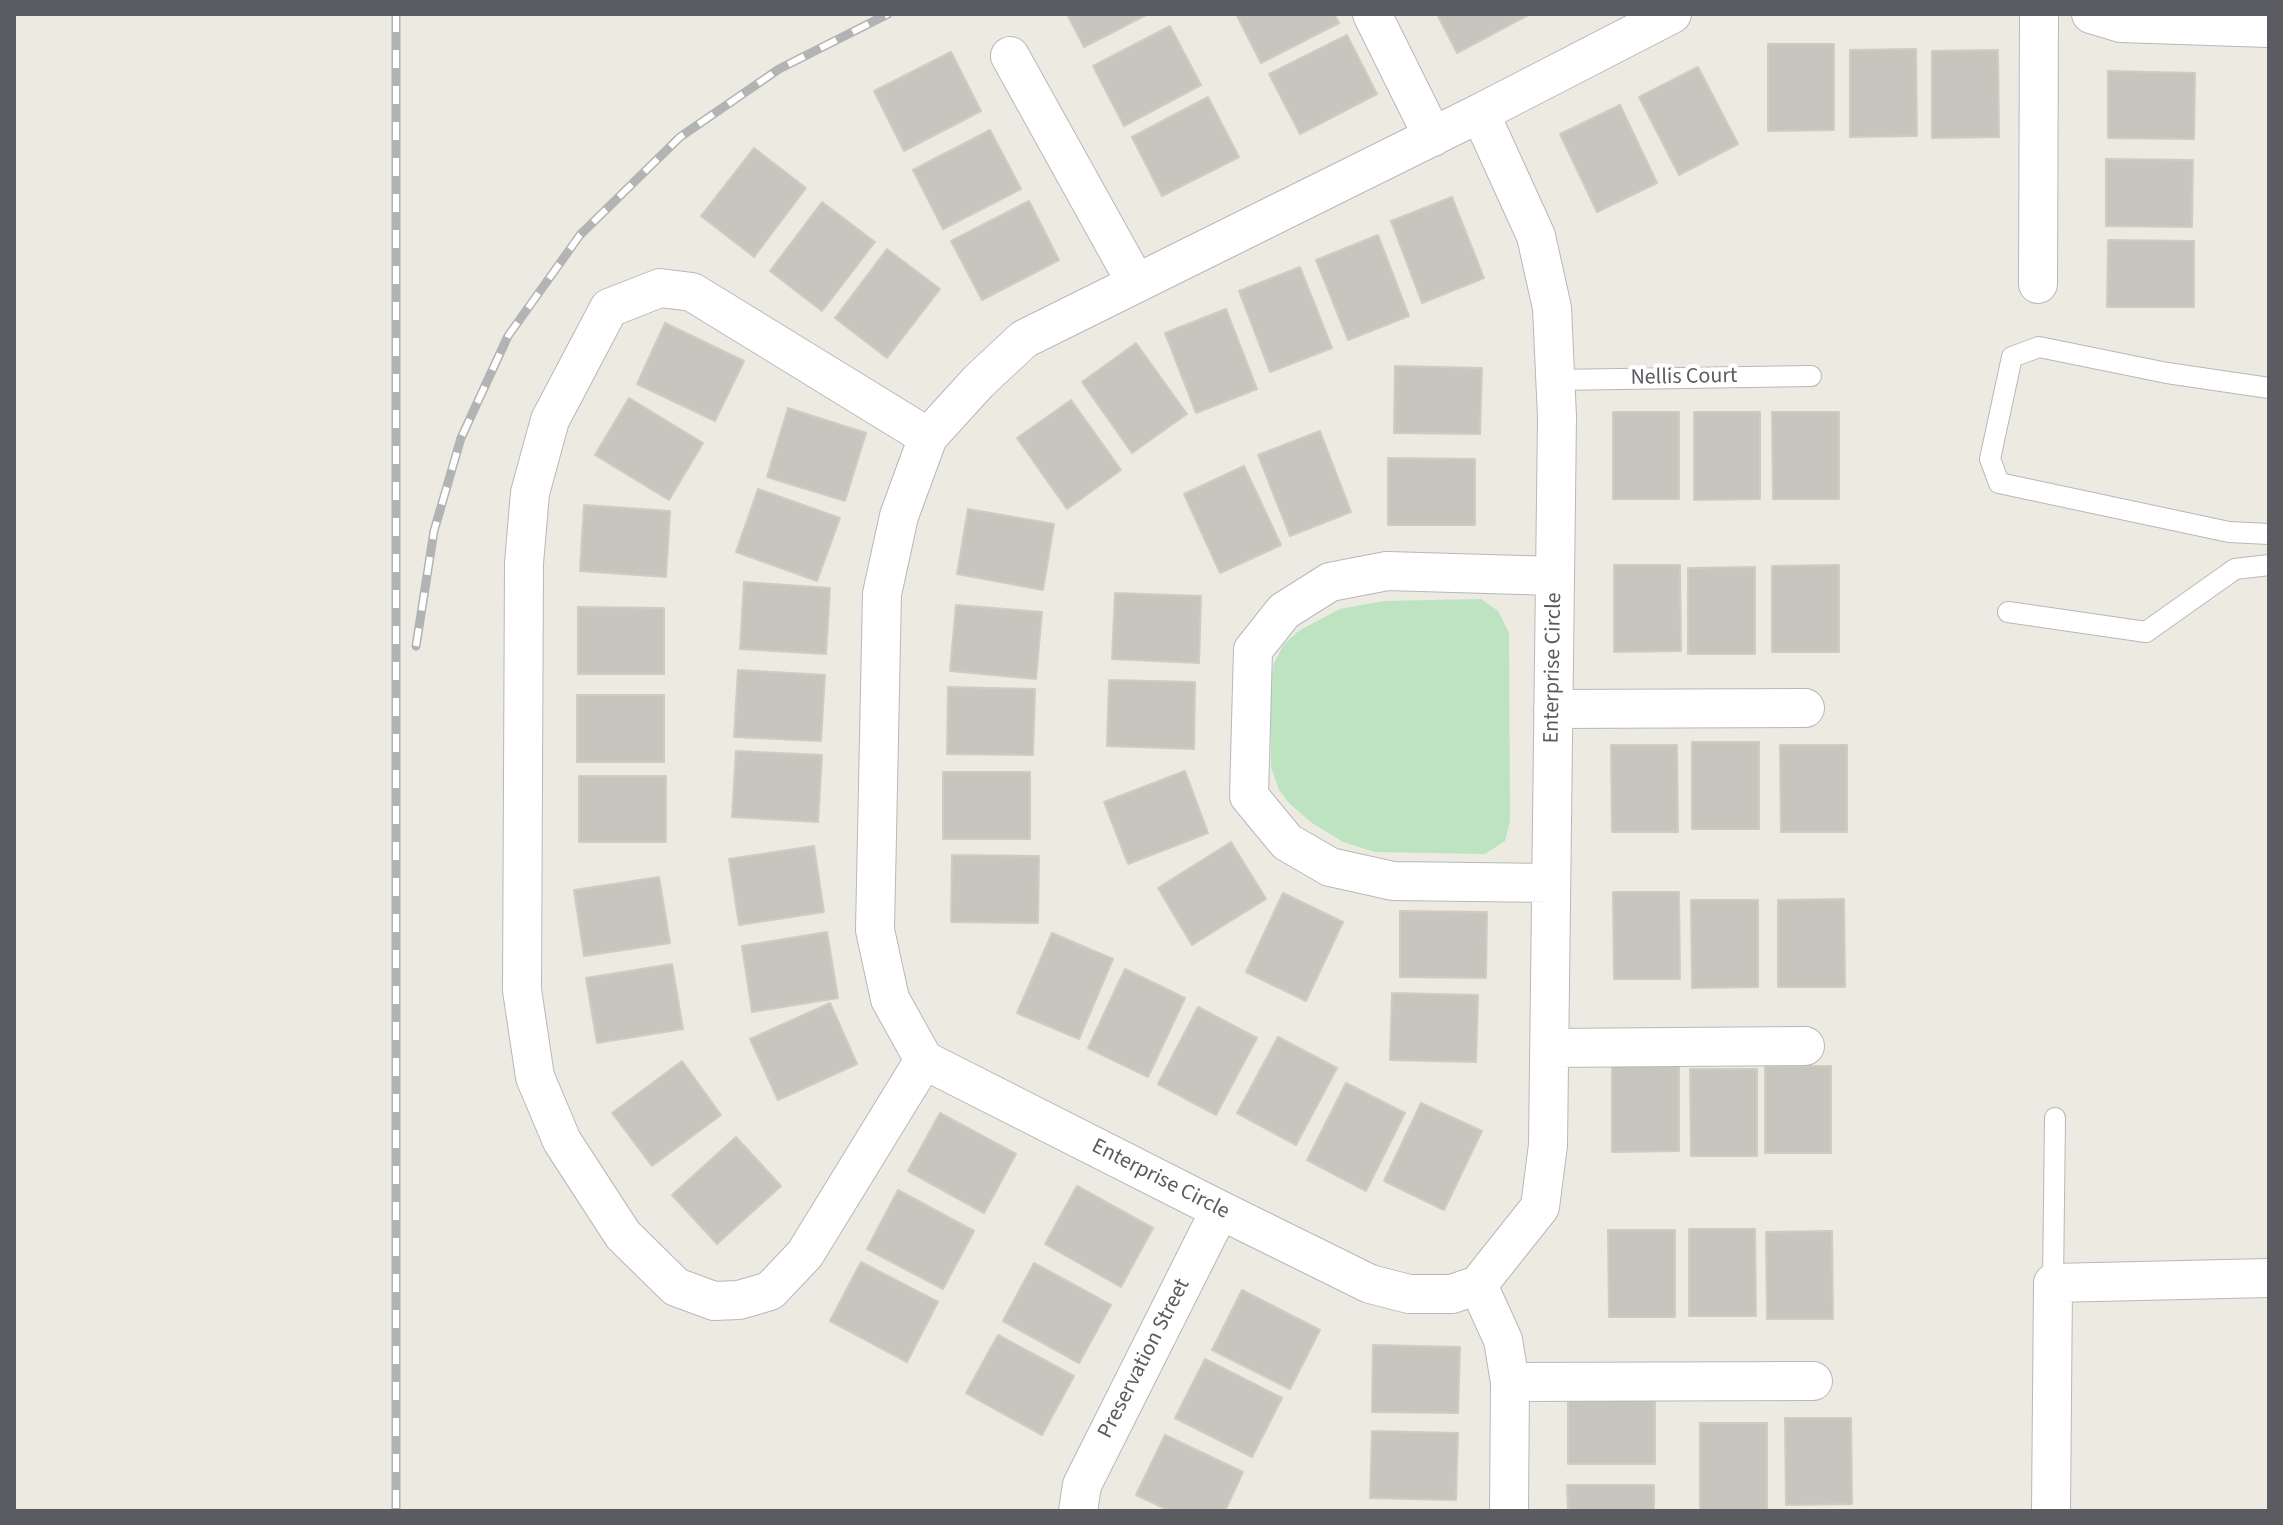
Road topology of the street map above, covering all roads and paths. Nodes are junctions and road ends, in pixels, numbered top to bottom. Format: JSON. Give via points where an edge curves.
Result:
{"nodes":[{"id":1,"x":1372,"y":14,"type":"edge"},
{"id":2,"x":1672,"y":14,"type":"edge"},
{"id":3,"x":2039,"y":14,"type":"edge"},
{"id":4,"x":2091,"y":14,"type":"edge"},
{"id":5,"x":2269,"y":28,"type":"edge"},
{"id":6,"x":1010,"y":56,"type":"dead end"},
{"id":7,"x":1480,"y":113,"type":"junction"},
{"id":8,"x":1433,"y":137,"type":"junction"},
{"id":9,"x":1136,"y":283,"type":"junction"},
{"id":10,"x":2038,"y":284,"type":"dead end"},
{"id":11,"x":1811,"y":376,"type":"dead end"},
{"id":12,"x":1556,"y":380,"type":"junction"},
{"id":13,"x":2269,"y":388,"type":"edge"},
{"id":14,"x":928,"y":437,"type":"junction"},
{"id":15,"x":2269,"y":534,"type":"edge"},
{"id":16,"x":2269,"y":565,"type":"edge"},
{"id":17,"x":1555,"y":576,"type":"junction"},
{"id":18,"x":2008,"y":612,"type":"dead end"},
{"id":19,"x":1805,"y":708,"type":"dead end"},
{"id":20,"x":1553,"y":709,"type":"junction"},
{"id":21,"x":1551,"y":883,"type":"junction"},
{"id":22,"x":1805,"y":1046,"type":"dead end"},
{"id":23,"x":1549,"y":1048,"type":"junction"},
{"id":24,"x":924,"y":1060,"type":"junction"},
{"id":25,"x":2055,"y":1118,"type":"dead end"},
{"id":26,"x":1220,"y":1210,"type":"junction"},
{"id":27,"x":2269,"y":1278,"type":"edge"},
{"id":28,"x":2053,"y":1283,"type":"junction"},
{"id":29,"x":1478,"y":1285,"type":"junction"},
{"id":30,"x":1813,"y":1381,"type":"dead end"},
{"id":31,"x":1510,"y":1382,"type":"junction"},
{"id":32,"x":1078,"y":1511,"type":"edge"},
{"id":33,"x":1509,"y":1511,"type":"edge"},
{"id":34,"x":2051,"y":1511,"type":"edge"}],
"edges":[{"from":1,"to":8,"type":"street"},
{"from":2,"to":7,"type":"street"},
{"from":3,"to":10,"type":"street"},
{"from":4,"to":5,"type":"street","via":[[2121,23]]},
{"from":6,"to":9,"type":"street"},
{"from":7,"to":8,"type":"street"},
{"from":7,"to":12,"type":"street","name":"Enterprise Circle","via":[[1536,236],[1552,308]]},
{"from":8,"to":9,"type":"street"},
{"from":9,"to":14,"type":"street","via":[[1024,339]]},
{"from":11,"to":12,"type":"lane","name":"Nellis Court"},
{"from":12,"to":17,"type":"street","name":"Enterprise Circle"},
{"from":13,"to":15,"type":"lane","via":[[2039,347],[2012,357],[1990,459],[1999,483],[2229,532]]},
{"from":14,"to":24,"type":"street","via":[[899,516],[882,594],[875,930],[890,999]]},
{"from":14,"to":24,"type":"street","via":[[692,292],[660,288],[609,308],[550,420],[530,493],[523,579],[522,990],[535,1077],[562,1141],[623,1235],[676,1287],[714,1301],[770,1291],[805,1254]]},
{"from":16,"to":18,"type":"lane","via":[[2235,569],[2146,632]]},
{"from":17,"to":20,"type":"street","name":"Enterprise Circle"},
{"from":17,"to":21,"type":"street","via":[[1387,571],[1330,582],[1284,611],[1253,650],[1249,796],[1287,842],[1330,867],[1393,881]]},
{"from":19,"to":20,"type":"street"},
{"from":20,"to":21,"type":"street","name":"Enterprise Circle"},
{"from":21,"to":23,"type":"street","name":"Enterprise Circle"},
{"from":22,"to":23,"type":"street"},
{"from":23,"to":29,"type":"street","name":"Enterprise Circle","via":[[1548,1145],[1540,1207]]},
{"from":24,"to":26,"type":"street","name":"Enterprise Circle"},
{"from":25,"to":28,"type":"lane"},
{"from":26,"to":29,"type":"street","name":"Enterprise Circle","via":[[1370,1284],[1409,1294],[1452,1294]]},
{"from":26,"to":32,"type":"street","name":"Preservation Street","via":[[1082,1485]]},
{"from":27,"to":28,"type":"street"},
{"from":28,"to":34,"type":"street"},
{"from":29,"to":31,"type":"street","via":[[1503,1340]]},
{"from":30,"to":31,"type":"street"},
{"from":31,"to":33,"type":"street"}]}
